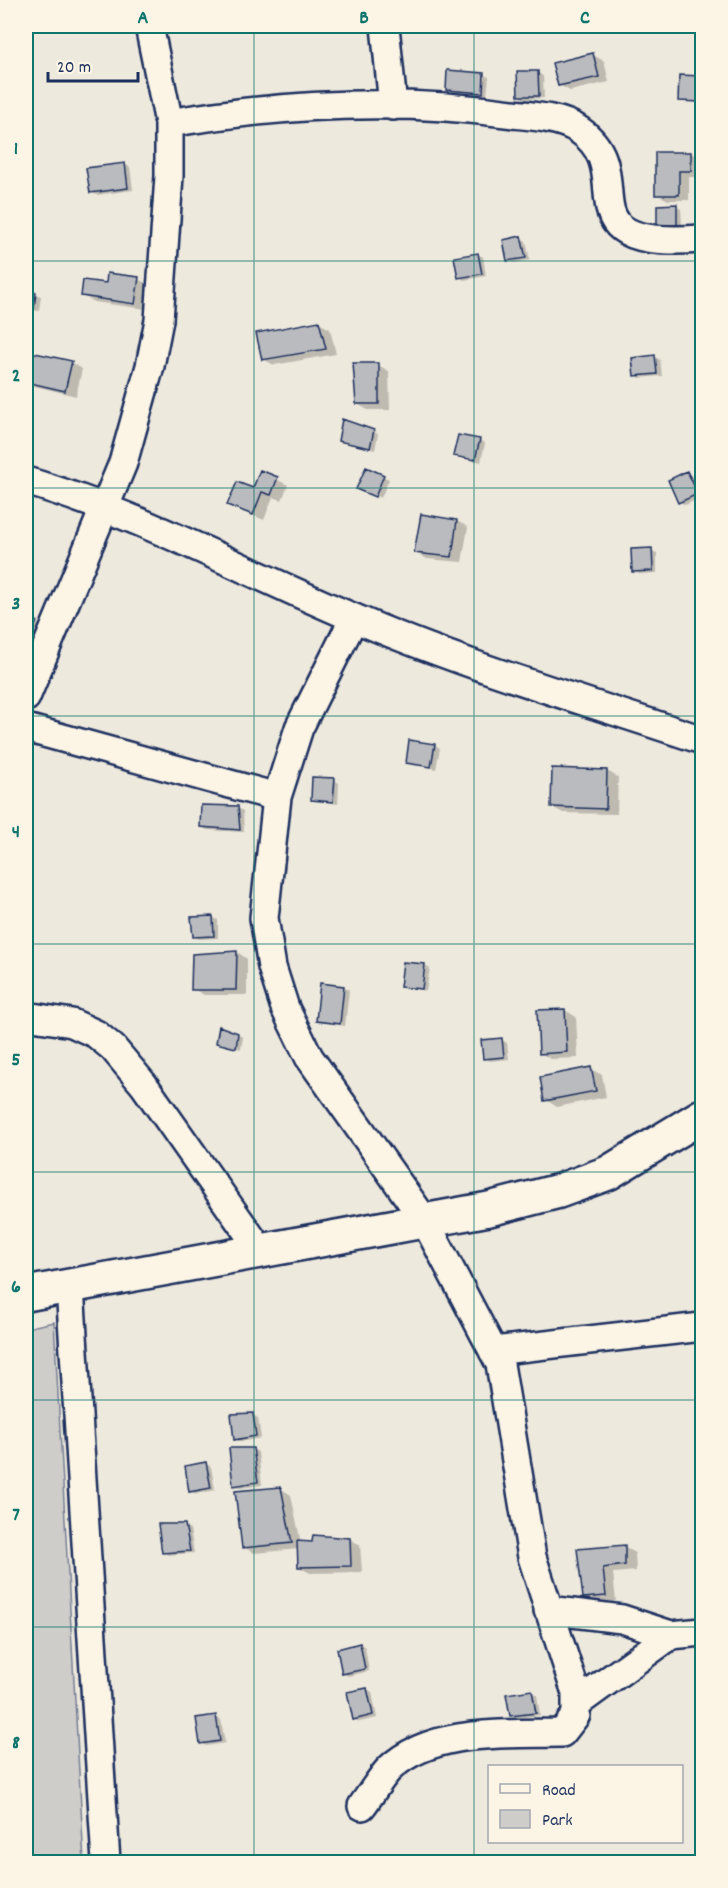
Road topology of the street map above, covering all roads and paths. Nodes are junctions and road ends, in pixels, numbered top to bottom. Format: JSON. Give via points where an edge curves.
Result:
{"nodes":[{"id":1,"x":149,"y":26,"type":"edge"},
{"id":2,"x":385,"y":26,"type":"edge"},
{"id":3,"x":393,"y":106,"type":"junction"},
{"id":4,"x":169,"y":123,"type":"junction"},
{"id":5,"x":702,"y":240,"type":"edge"},
{"id":6,"x":26,"y":481,"type":"edge"},
{"id":7,"x":105,"y":507,"type":"junction"},
{"id":8,"x":354,"y":618,"type":"junction"},
{"id":9,"x":26,"y":698,"type":"edge"},
{"id":10,"x":26,"y":728,"type":"edge"},
{"id":11,"x":702,"y":740,"type":"edge"},
{"id":12,"x":277,"y":797,"type":"junction"},
{"id":13,"x":26,"y":1016,"type":"edge"},
{"id":14,"x":702,"y":1116,"type":"edge"},
{"id":15,"x":425,"y":1221,"type":"junction"},
{"id":16,"x":260,"y":1250,"type":"junction"},
{"id":17,"x":70,"y":1287,"type":"junction"},
{"id":18,"x":26,"y":1294,"type":"edge"},
{"id":19,"x":702,"y":1327,"type":"edge"},
{"id":20,"x":493,"y":1351,"type":"junction"},
{"id":21,"x":548,"y":1610,"type":"junction"},
{"id":22,"x":702,"y":1632,"type":"edge"},
{"id":23,"x":671,"y":1635,"type":"junction"},
{"id":24,"x":576,"y":1704,"type":"junction"},
{"id":25,"x":362,"y":1806,"type":"dead end"},
{"id":26,"x":106,"y":1863,"type":"edge"}],
"edges":[{"from":1,"to":4,"type":"street"},
{"from":2,"to":3,"type":"street"},
{"from":3,"to":4,"type":"street","via":[[227,113]]},
{"from":3,"to":5,"type":"street","via":[[470,108],[542,117],[578,129],[597,147],[605,169],[608,207],[622,231],[639,237]]},
{"from":4,"to":7,"type":"street","via":[[159,320],[123,463]]},
{"from":6,"to":7,"type":"street"},
{"from":7,"to":8,"type":"street"},
{"from":7,"to":9,"type":"street"},
{"from":8,"to":11,"type":"street"},
{"from":8,"to":12,"type":"street","via":[[299,728]]},
{"from":10,"to":12,"type":"street"},
{"from":12,"to":15,"type":"street","via":[[264,918],[272,967],[285,1008],[309,1057]]},
{"from":13,"to":16,"type":"street","via":[[72,1023],[96,1034],[113,1048],[144,1085]]},
{"from":14,"to":15,"type":"street","via":[[608,1173],[559,1191]]},
{"from":15,"to":16,"type":"street"},
{"from":15,"to":20,"type":"street"},
{"from":16,"to":17,"type":"street"},
{"from":17,"to":18,"type":"street"},
{"from":17,"to":26,"type":"street"},
{"from":19,"to":20,"type":"street"},
{"from":20,"to":21,"type":"street","via":[[500,1364],[532,1557]]},
{"from":21,"to":23,"type":"street","via":[[622,1619]]},
{"from":21,"to":24,"type":"street","via":[[576,1693]]},
{"from":22,"to":23,"type":"street"},
{"from":23,"to":24,"type":"street"},
{"from":24,"to":25,"type":"street","via":[[576,1715],[562,1733],[478,1734],[424,1747],[390,1768]]}]}
